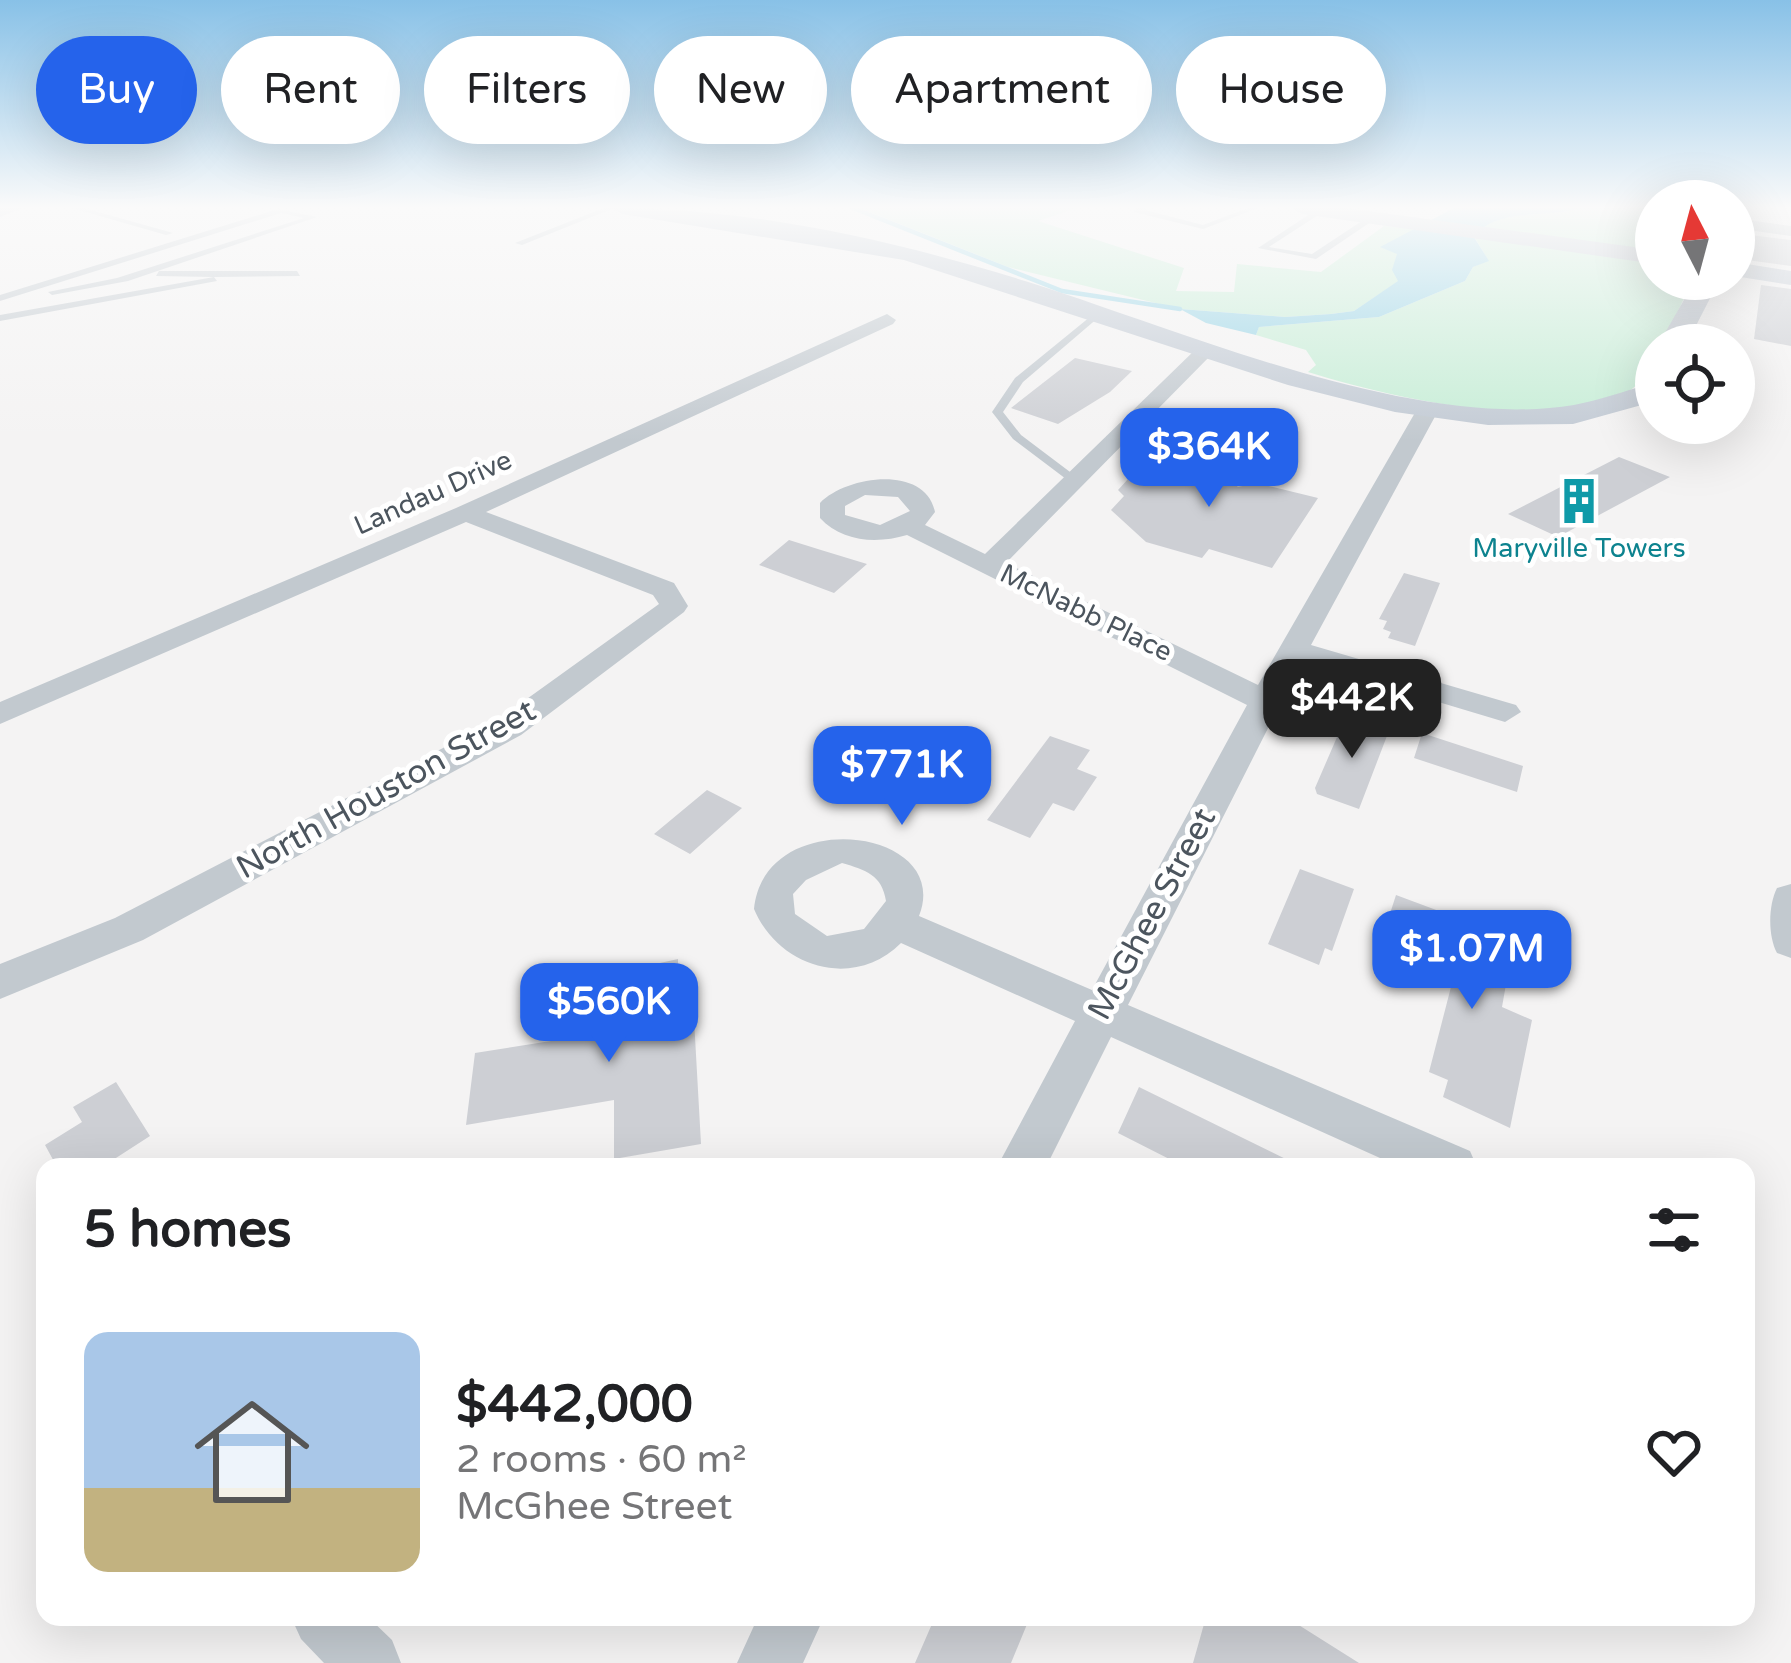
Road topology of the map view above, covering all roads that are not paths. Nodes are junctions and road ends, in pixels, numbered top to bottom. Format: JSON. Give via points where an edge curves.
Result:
{"nodes":[{"id":1,"x":43,"y":286,"type":"edge"},
{"id":2,"x":86,"y":286,"type":"edge"},
{"id":3,"x":192,"y":286,"type":"edge"},
{"id":4,"x":1010,"y":286,"type":"edge"},
{"id":5,"x":0,"y":299,"type":"edge"},
{"id":6,"x":1096,"y":315,"type":"junction"},
{"id":7,"x":0,"y":318,"type":"edge"},
{"id":8,"x":887,"y":320,"type":"dead end"},
{"id":9,"x":1204,"y":351,"type":"junction"},
{"id":10,"x":1635,"y":400,"type":"edge"},
{"id":11,"x":1427,"y":411,"type":"junction"},
{"id":12,"x":1074,"y":481,"type":"junction"},
{"id":13,"x":465,"y":513,"type":"junction"},
{"id":14,"x":908,"y":526,"type":"dead end"},
{"id":15,"x":989,"y":566,"type":"junction"},
{"id":16,"x":1294,"y":649,"type":"junction"},
{"id":17,"x":1264,"y":701,"type":"junction"},
{"id":18,"x":1505,"y":712,"type":"dead end"},
{"id":19,"x":0,"y":714,"type":"edge"},
{"id":20,"x":1791,"y":899,"type":"edge"},
{"id":21,"x":899,"y":925,"type":"dead end"},
{"id":22,"x":1791,"y":942,"type":"edge"},
{"id":23,"x":0,"y":982,"type":"edge"},
{"id":24,"x":1099,"y":1012,"type":"junction"},
{"id":25,"x":1026,"y":1158,"type":"edge"},
{"id":26,"x":1433,"y":1158,"type":"edge"},
{"id":27,"x":331,"y":1626,"type":"edge"},
{"id":28,"x":788,"y":1626,"type":"edge"},
{"id":29,"x":369,"y":1663,"type":"edge"},
{"id":30,"x":769,"y":1663,"type":"edge"}],
"edges":[{"from":1,"to":5,"type":"lane"},
{"from":2,"to":5,"type":"lane"},
{"from":3,"to":7,"type":"lane"},
{"from":4,"to":6,"type":"street"},
{"from":6,"to":9,"type":"street"},
{"from":6,"to":12,"type":"lane","via":[[1019,380],[997,412]]},
{"from":8,"to":13,"type":"street","name":"Landau Drive"},
{"from":9,"to":11,"type":"street"},
{"from":9,"to":12,"type":"street"},
{"from":10,"to":11,"type":"street","via":[[1558,418]]},
{"from":11,"to":16,"type":"street","name":"McGhee Street"},
{"from":12,"to":15,"type":"street"},
{"from":13,"to":19,"type":"street","name":"Landau Drive"},
{"from":13,"to":23,"type":"street","name":"North Houston Street","via":[[664,589],[674,606],[510,727],[129,928]]},
{"from":14,"to":15,"type":"street","name":"McNabb Place"},
{"from":15,"to":17,"type":"street","name":"McNabb Place"},
{"from":16,"to":17,"type":"street","name":"McGhee Street"},
{"from":16,"to":18,"type":"street"},
{"from":17,"to":24,"type":"street","name":"McGhee Street"},
{"from":20,"to":22,"type":"street"},
{"from":21,"to":24,"type":"street"},
{"from":24,"to":25,"type":"street","name":"McGhee Street"},
{"from":24,"to":26,"type":"street"},
{"from":27,"to":29,"type":"street"},
{"from":28,"to":30,"type":"street"}]}
